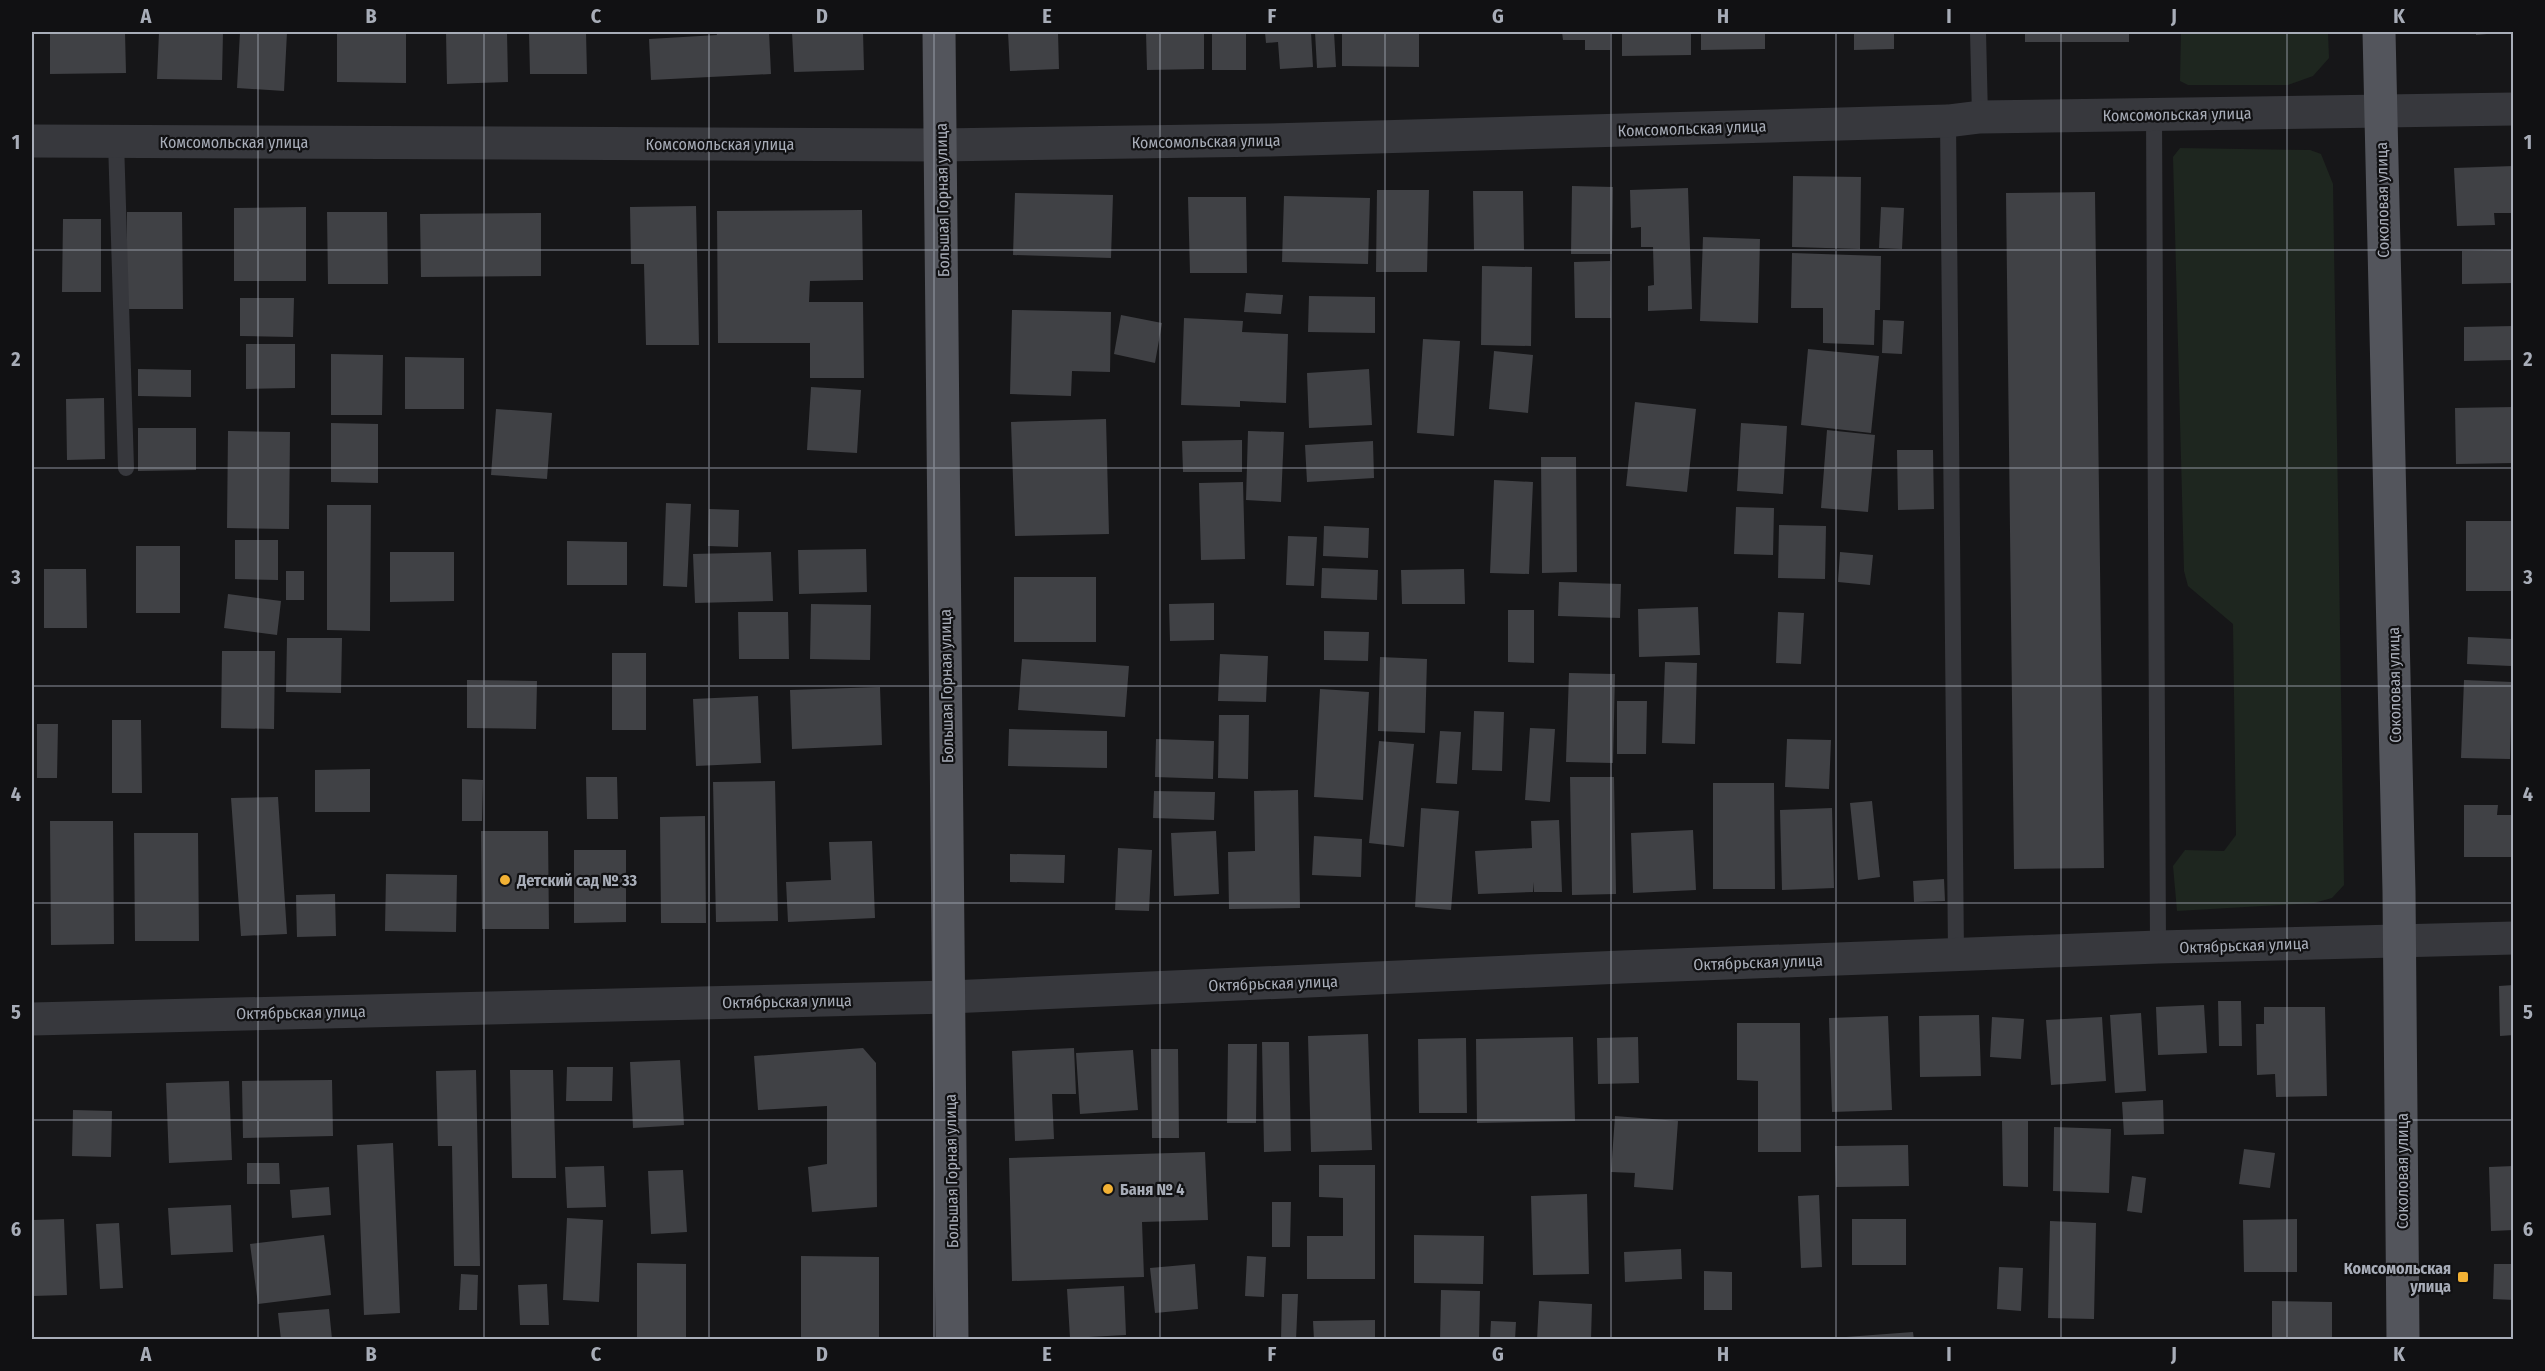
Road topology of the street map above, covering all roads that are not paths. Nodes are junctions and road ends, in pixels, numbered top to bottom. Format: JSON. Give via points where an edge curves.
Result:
{"nodes":[{"id":1,"x":939,"y":32,"type":"edge"},
{"id":2,"x":1978,"y":32,"type":"edge"},
{"id":3,"x":2379,"y":32,"type":"edge"},
{"id":4,"x":2514,"y":109,"type":"edge"},
{"id":5,"x":2380,"y":112,"type":"junction"},
{"id":6,"x":2154,"y":114,"type":"junction"},
{"id":7,"x":1980,"y":117,"type":"junction"},
{"id":8,"x":1948,"y":121,"type":"junction"},
{"id":9,"x":32,"y":141,"type":"edge"},
{"id":10,"x":116,"y":141,"type":"junction"},
{"id":11,"x":941,"y":145,"type":"junction"},
{"id":12,"x":126,"y":468,"type":"dead end"},
{"id":13,"x":2514,"y":938,"type":"edge"},
{"id":14,"x":2399,"y":942,"type":"junction"},
{"id":15,"x":2158,"y":947,"type":"junction"},
{"id":16,"x":1956,"y":954,"type":"junction"},
{"id":17,"x":949,"y":997,"type":"junction"},
{"id":18,"x":32,"y":1019,"type":"edge"},
{"id":19,"x":952,"y":1340,"type":"edge"},
{"id":20,"x":2403,"y":1340,"type":"edge"}],
"edges":[{"from":1,"to":11,"type":"main road","name":"Большая Горная улица"},
{"from":2,"to":7,"type":"lane"},
{"from":3,"to":5,"type":"main road","name":"Соколовая улица"},
{"from":4,"to":5,"type":"street","name":"Комсомольская улица"},
{"from":5,"to":6,"type":"street","name":"Комсомольская улица"},
{"from":5,"to":14,"type":"main road","name":"Соколовая улица"},
{"from":6,"to":7,"type":"street","name":"Комсомольская улица"},
{"from":6,"to":15,"type":"lane"},
{"from":7,"to":8,"type":"street","name":"Комсомольская улица"},
{"from":8,"to":11,"type":"street","name":"Комсомольская улица"},
{"from":8,"to":16,"type":"lane"},
{"from":9,"to":10,"type":"street","name":"Комсомольская улица"},
{"from":10,"to":11,"type":"street","name":"Комсомольская улица"},
{"from":10,"to":12,"type":"lane"},
{"from":11,"to":17,"type":"main road","name":"Большая Горная улица"},
{"from":13,"to":14,"type":"street","name":"Октябрьская улица"},
{"from":14,"to":15,"type":"street","name":"Октябрьская улица"},
{"from":14,"to":20,"type":"main road","name":"Соколовая улица"},
{"from":15,"to":16,"type":"street","name":"Октябрьская улица"},
{"from":16,"to":17,"type":"street","name":"Октябрьская улица"},
{"from":17,"to":18,"type":"street","name":"Октябрьская улица"},
{"from":17,"to":19,"type":"main road","name":"Большая Горная улица"}]}
